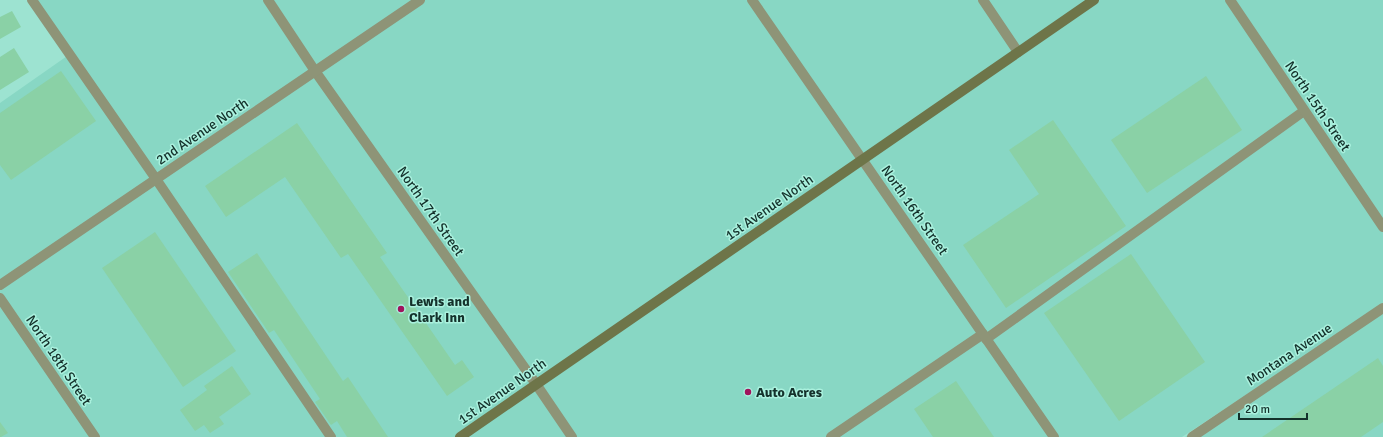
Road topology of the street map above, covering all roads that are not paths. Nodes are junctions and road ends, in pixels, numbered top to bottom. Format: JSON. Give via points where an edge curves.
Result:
{"nodes":[{"id":1,"x":32,"y":0,"type":"edge"},
{"id":2,"x":268,"y":0,"type":"edge"},
{"id":3,"x":420,"y":0,"type":"edge"},
{"id":4,"x":752,"y":0,"type":"edge"},
{"id":5,"x":983,"y":0,"type":"edge"},
{"id":6,"x":1094,"y":0,"type":"edge"},
{"id":7,"x":1230,"y":0,"type":"edge"},
{"id":8,"x":1018,"y":52,"type":"junction"},
{"id":9,"x":315,"y":71,"type":"junction"},
{"id":10,"x":1304,"y":111,"type":"junction"},
{"id":11,"x":862,"y":160,"type":"junction"},
{"id":12,"x":156,"y":179,"type":"junction"},
{"id":13,"x":1383,"y":227,"type":"edge"},
{"id":14,"x":0,"y":285,"type":"edge"},
{"id":15,"x":0,"y":298,"type":"edge"},
{"id":16,"x":1383,"y":308,"type":"edge"},
{"id":17,"x":985,"y":337,"type":"junction"},
{"id":18,"x":536,"y":384,"type":"junction"},
{"id":19,"x":95,"y":437,"type":"edge"},
{"id":20,"x":331,"y":437,"type":"edge"},
{"id":21,"x":460,"y":437,"type":"edge"},
{"id":22,"x":572,"y":437,"type":"edge"},
{"id":23,"x":831,"y":437,"type":"edge"},
{"id":24,"x":1054,"y":437,"type":"edge"},
{"id":25,"x":1192,"y":437,"type":"edge"}],
"edges":[{"from":1,"to":12,"type":"street"},
{"from":2,"to":9,"type":"street","name":"North 17th Street"},
{"from":3,"to":9,"type":"street","name":"2nd Avenue North"},
{"from":4,"to":11,"type":"street","name":"North 16th Street"},
{"from":5,"to":8,"type":"street"},
{"from":6,"to":8,"type":"main road","name":"1st Avenue North"},
{"from":7,"to":10,"type":"street","name":"North 15th Street"},
{"from":8,"to":11,"type":"main road","name":"1st Avenue North"},
{"from":9,"to":12,"type":"street","name":"2nd Avenue North"},
{"from":9,"to":18,"type":"street","name":"North 17th Street"},
{"from":10,"to":13,"type":"street","name":"North 15th Street"},
{"from":10,"to":17,"type":"street"},
{"from":11,"to":17,"type":"street","name":"North 16th Street"},
{"from":11,"to":18,"type":"main road","name":"1st Avenue North"},
{"from":12,"to":14,"type":"street","name":"2nd Avenue North"},
{"from":12,"to":20,"type":"street"},
{"from":15,"to":19,"type":"street","name":"North 18th Street"},
{"from":16,"to":25,"type":"street","name":"Montana Avenue"},
{"from":17,"to":23,"type":"street"},
{"from":17,"to":24,"type":"street","name":"North 16th Street"},
{"from":18,"to":21,"type":"main road","name":"1st Avenue North"},
{"from":18,"to":22,"type":"street","name":"North 17th Street"}]}
